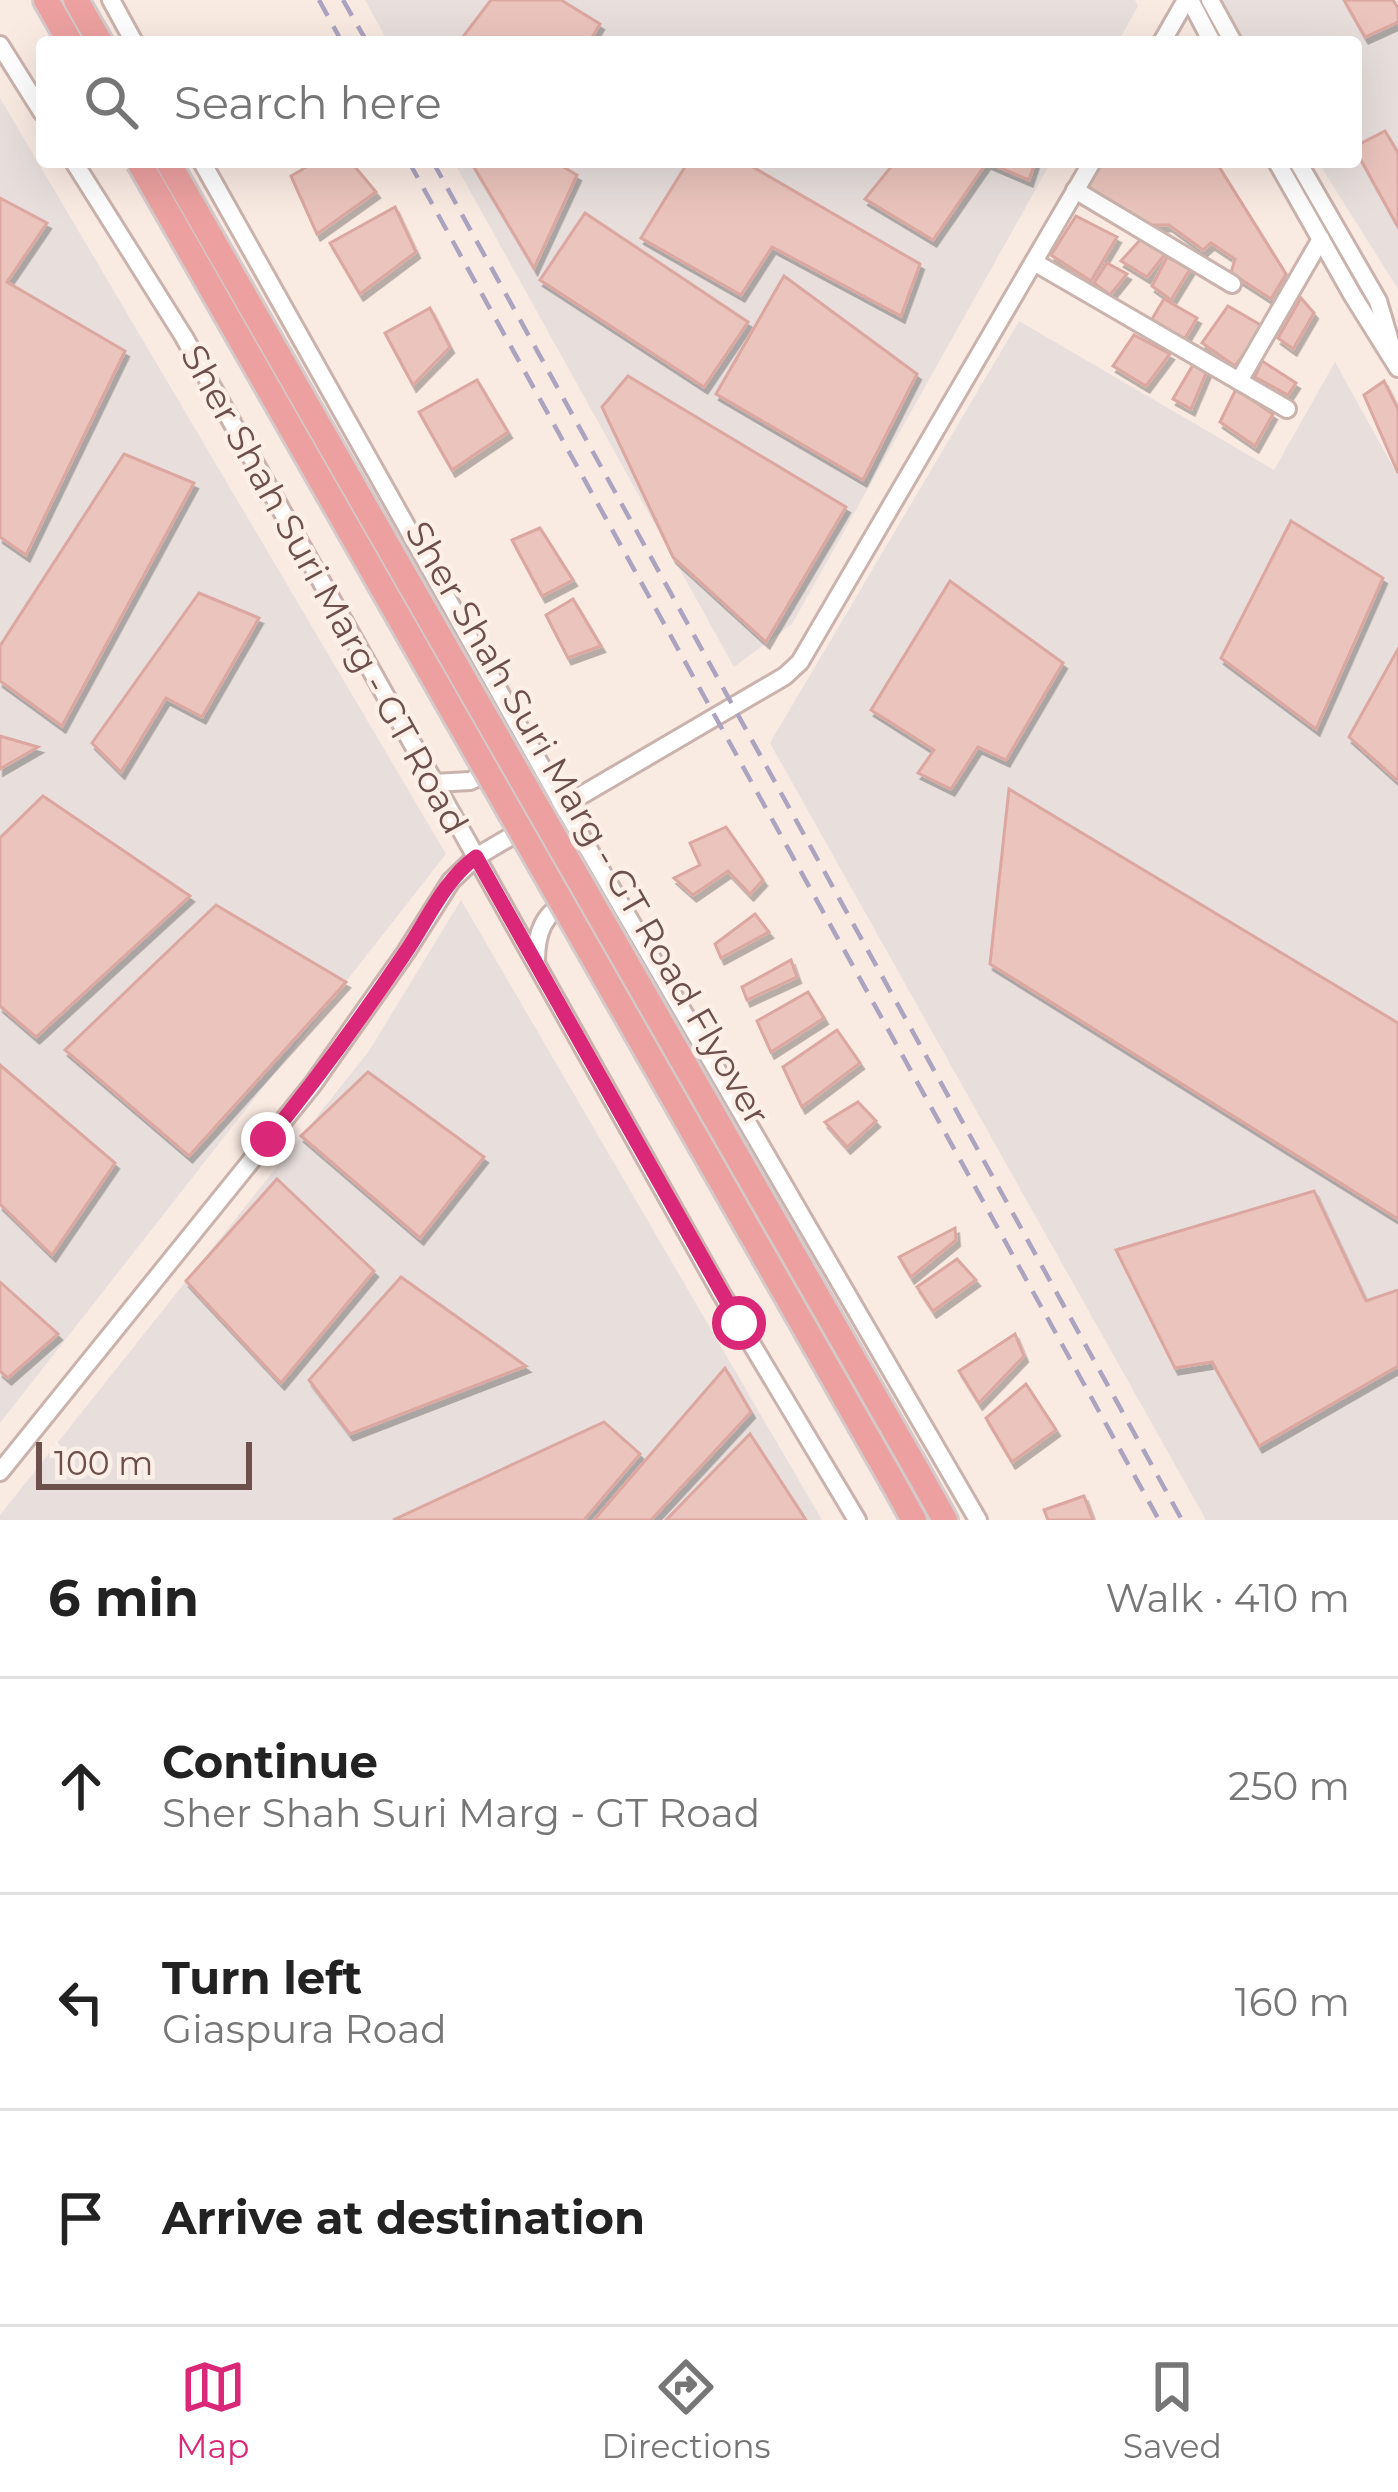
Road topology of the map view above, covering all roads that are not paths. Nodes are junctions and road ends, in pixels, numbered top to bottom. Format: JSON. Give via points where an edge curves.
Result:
{"nodes":[{"id":1,"x":46,"y":0,"type":"edge"},
{"id":2,"x":76,"y":0,"type":"edge"},
{"id":3,"x":111,"y":0,"type":"edge"},
{"id":4,"x":1188,"y":0,"type":"edge"},
{"id":5,"x":1210,"y":0,"type":"edge"},
{"id":6,"x":67,"y":36,"type":"edge"},
{"id":7,"x":97,"y":36,"type":"edge"},
{"id":8,"x":131,"y":36,"type":"edge"},
{"id":9,"x":1166,"y":36,"type":"edge"},
{"id":10,"x":1209,"y":36,"type":"edge"},
{"id":11,"x":1230,"y":36,"type":"edge"},
{"id":12,"x":0,"y":45,"type":"edge"},
{"id":13,"x":36,"y":102,"type":"edge"},
{"id":14,"x":78,"y":168,"type":"edge"},
{"id":15,"x":142,"y":168,"type":"edge"},
{"id":16,"x":171,"y":168,"type":"edge"},
{"id":17,"x":205,"y":168,"type":"edge"},
{"id":18,"x":1089,"y":168,"type":"edge"},
{"id":19,"x":1280,"y":168,"type":"edge"},
{"id":20,"x":1301,"y":168,"type":"edge"},
{"id":21,"x":1076,"y":190,"type":"junction"},
{"id":22,"x":1321,"y":239,"type":"junction"},
{"id":23,"x":1034,"y":262,"type":"junction"},
{"id":24,"x":1232,"y":284,"type":"dead end"},
{"id":25,"x":1397,"y":364,"type":"edge"},
{"id":26,"x":1239,"y":381,"type":"junction"},
{"id":27,"x":1288,"y":409,"type":"dead end"},
{"id":28,"x":524,"y":736,"type":"junction"},
{"id":29,"x":434,"y":783,"type":"junction"},
{"id":30,"x":563,"y":807,"type":"junction"},
{"id":31,"x":476,"y":857,"type":"junction"},
{"id":32,"x":621,"y":907,"type":"junction"},
{"id":33,"x":536,"y":962,"type":"junction"},
{"id":34,"x":0,"y":1472,"type":"edge"},
{"id":35,"x":857,"y":1520,"type":"edge"},
{"id":36,"x":914,"y":1520,"type":"edge"},
{"id":37,"x":945,"y":1520,"type":"edge"},
{"id":38,"x":978,"y":1520,"type":"edge"}],
"edges":[{"from":1,"to":6,"type":"highway"},
{"from":2,"to":7,"type":"highway"},
{"from":3,"to":8,"type":"street"},
{"from":4,"to":9,"type":"street"},
{"from":4,"to":10,"type":"street"},
{"from":5,"to":11,"type":"street"},
{"from":12,"to":13,"type":"street"},
{"from":14,"to":29,"type":"street","name":"Sher Shah Suri Marg - GT Road","via":[[184,337]]},
{"from":15,"to":36,"type":"highway","name":"Sher Shah Suri Marg - GT Road Flyover","bridge":true},
{"from":16,"to":37,"type":"highway","name":"Sher Shah Suri Marg - GT Road Flyover","bridge":true},
{"from":17,"to":28,"type":"street"},
{"from":18,"to":21,"type":"street"},
{"from":19,"to":22,"type":"street"},
{"from":20,"to":25,"type":"street","via":[[1378,301]]},
{"from":21,"to":23,"type":"street"},
{"from":21,"to":24,"type":"street"},
{"from":22,"to":25,"type":"street"},
{"from":22,"to":26,"type":"street"},
{"from":23,"to":26,"type":"street"},
{"from":23,"to":30,"type":"street","via":[[800,662]]},
{"from":26,"to":27,"type":"street"},
{"from":28,"to":29,"type":"street","via":[[487,775]]},
{"from":28,"to":30,"type":"street"},
{"from":29,"to":31,"type":"street","name":"Sher Shah Suri Marg - GT Road"},
{"from":30,"to":31,"type":"street"},
{"from":30,"to":32,"type":"street"},
{"from":31,"to":33,"type":"street","name":"Sher Shah Suri Marg - GT Road"},
{"from":31,"to":34,"type":"street","via":[[451,881],[314,1084]]},
{"from":32,"to":33,"type":"street","via":[[579,897],[559,905],[544,920]]},
{"from":32,"to":38,"type":"street"},
{"from":33,"to":35,"type":"street","name":"Sher Shah Suri Marg - GT Road"}]}
